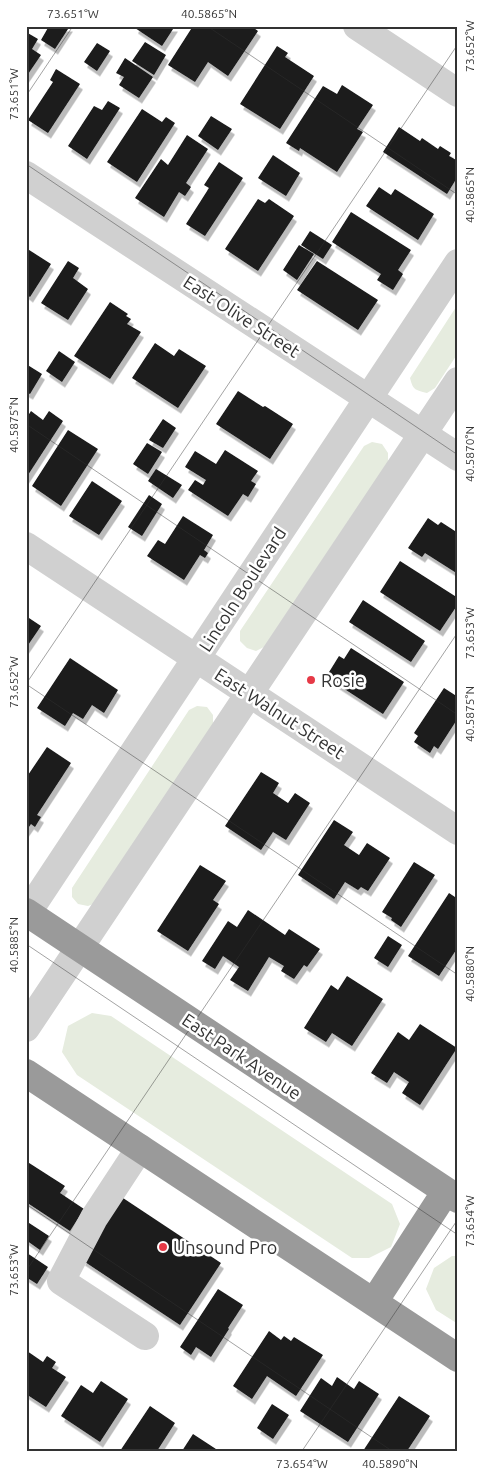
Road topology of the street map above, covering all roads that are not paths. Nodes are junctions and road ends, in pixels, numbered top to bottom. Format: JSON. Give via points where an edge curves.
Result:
{"nodes":[{"id":1,"x":357,"y":26,"type":"edge"},
{"id":2,"x":458,"y":93,"type":"edge"},
{"id":3,"x":26,"y":175,"type":"edge"},
{"id":4,"x":458,"y":263,"type":"edge"},
{"id":5,"x":458,"y":381,"type":"edge"},
{"id":6,"x":368,"y":398,"type":"junction"},
{"id":7,"x":422,"y":434,"type":"junction"},
{"id":8,"x":458,"y":457,"type":"edge"},
{"id":9,"x":26,"y":546,"type":"edge"},
{"id":10,"x":196,"y":658,"type":"junction"},
{"id":11,"x":249,"y":693,"type":"junction"},
{"id":12,"x":458,"y":831,"type":"edge"},
{"id":13,"x":27,"y":913,"type":"edge"},
{"id":14,"x":80,"y":948,"type":"junction"},
{"id":15,"x":26,"y":1028,"type":"edge"},
{"id":16,"x":26,"y":1073,"type":"edge"},
{"id":17,"x":140,"y":1148,"type":"junction"},
{"id":18,"x":452,"y":1195,"type":"edge"},
{"id":19,"x":374,"y":1302,"type":"junction"},
{"id":20,"x":145,"y":1336,"type":"dead end"},
{"id":21,"x":458,"y":1358,"type":"edge"}],
"edges":[{"from":1,"to":2,"type":"street"},
{"from":3,"to":6,"type":"street","name":"East Olive Street"},
{"from":4,"to":6,"type":"street","name":"Lincoln Boulevard"},
{"from":5,"to":7,"type":"street"},
{"from":6,"to":7,"type":"street","name":"East Olive Street"},
{"from":6,"to":10,"type":"street","name":"Lincoln Boulevard"},
{"from":7,"to":8,"type":"street","name":"East Olive Street"},
{"from":7,"to":11,"type":"street"},
{"from":9,"to":10,"type":"street","name":"East Walnut Street"},
{"from":10,"to":11,"type":"street","name":"East Walnut Street"},
{"from":10,"to":13,"type":"street","name":"Lincoln Boulevard"},
{"from":11,"to":12,"type":"street","name":"East Walnut Street"},
{"from":11,"to":14,"type":"street"},
{"from":13,"to":14,"type":"highway","name":"East Park Avenue"},
{"from":14,"to":15,"type":"street"},
{"from":14,"to":18,"type":"highway","name":"East Park Avenue"},
{"from":16,"to":17,"type":"highway"},
{"from":17,"to":19,"type":"highway"},
{"from":17,"to":20,"type":"street","via":[[94,1218],[61,1281]]},
{"from":18,"to":19,"type":"highway"},
{"from":19,"to":21,"type":"highway"}]}
